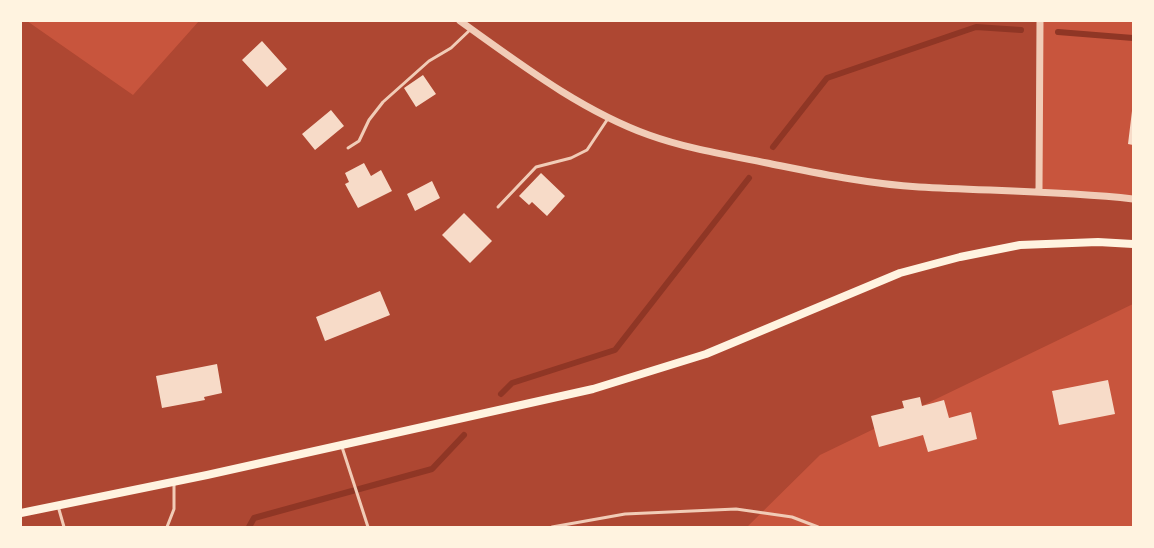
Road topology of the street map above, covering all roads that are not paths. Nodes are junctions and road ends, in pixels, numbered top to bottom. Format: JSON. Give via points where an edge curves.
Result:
{"nodes":[{"id":1,"x":460,"y":21,"type":"edge"},
{"id":2,"x":1040,"y":21,"type":"edge"},
{"id":3,"x":471,"y":29,"type":"junction"},
{"id":4,"x":609,"y":117,"type":"junction"},
{"id":5,"x":348,"y":148,"type":"dead end"},
{"id":6,"x":1039,"y":190,"type":"junction"},
{"id":7,"x":1133,"y":199,"type":"edge"},
{"id":8,"x":498,"y":208,"type":"dead end"},
{"id":9,"x":1133,"y":244,"type":"edge"},
{"id":10,"x":342,"y":446,"type":"junction"},
{"id":11,"x":174,"y":482,"type":"junction"},
{"id":12,"x":58,"y":506,"type":"junction"},
{"id":13,"x":21,"y":513,"type":"edge"},
{"id":14,"x":64,"y":527,"type":"edge"},
{"id":15,"x":167,"y":527,"type":"edge"},
{"id":16,"x":368,"y":527,"type":"edge"},
{"id":17,"x":552,"y":527,"type":"edge"},
{"id":18,"x":818,"y":527,"type":"edge"}],
"edges":[{"from":1,"to":3,"type":"street"},
{"from":2,"to":6,"type":"street"},
{"from":3,"to":4,"type":"street","via":[[567,94]]},
{"from":3,"to":5,"type":"lane","via":[[451,48],[429,61],[383,102],[359,141]]},
{"from":4,"to":6,"type":"street","via":[[649,135],[691,148],[821,174],[918,187]]},
{"from":4,"to":8,"type":"lane","via":[[587,150],[571,158],[536,167]]},
{"from":6,"to":7,"type":"street"},
{"from":9,"to":10,"type":"main road","via":[[1098,242],[1020,245],[960,257],[900,273],[706,354],[593,389]]},
{"from":10,"to":11,"type":"main road"},
{"from":10,"to":16,"type":"lane"},
{"from":11,"to":12,"type":"main road"},
{"from":11,"to":15,"type":"lane","via":[[174,509]]},
{"from":12,"to":13,"type":"main road"},
{"from":12,"to":14,"type":"lane"},
{"from":17,"to":18,"type":"lane","via":[[625,514],[736,508],[792,517]]}]}
